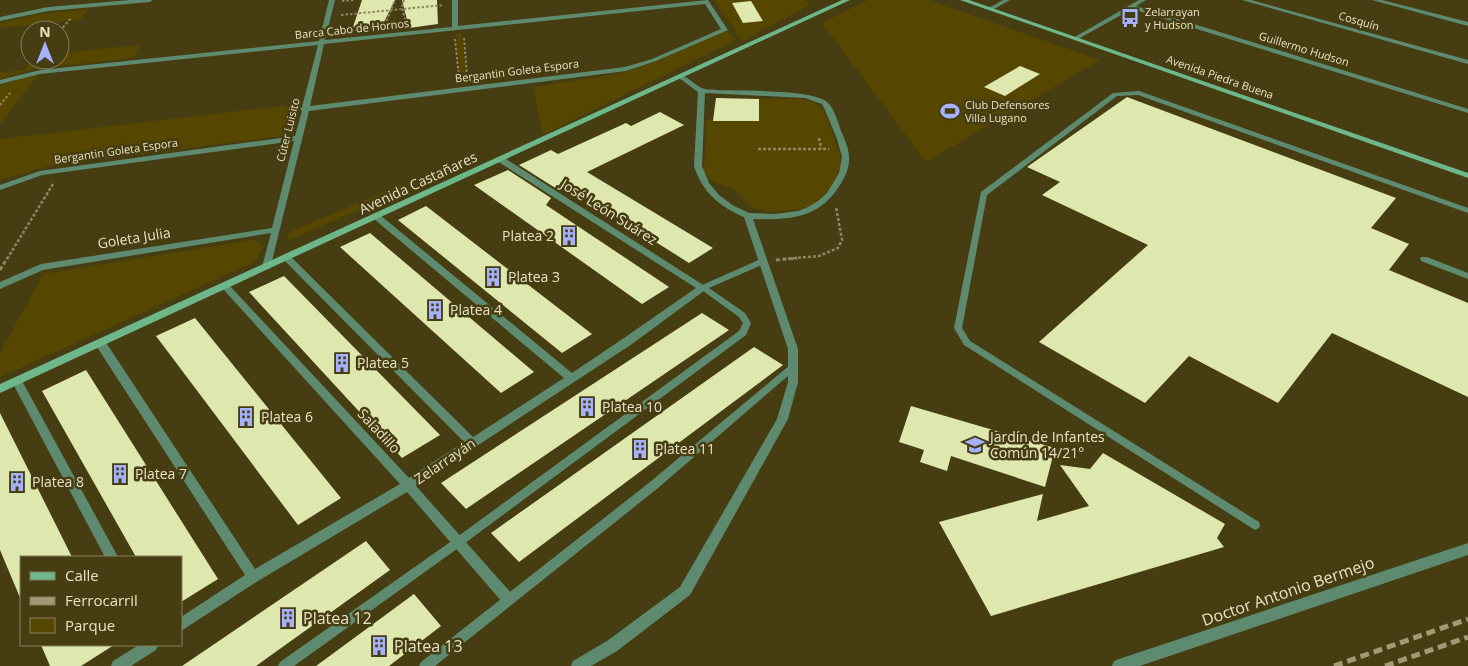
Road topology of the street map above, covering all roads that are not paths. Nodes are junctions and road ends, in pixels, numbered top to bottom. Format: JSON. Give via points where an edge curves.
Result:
{"nodes":[{"id":1,"x":150,"y":0,"type":"edge"},
{"id":2,"x":332,"y":0,"type":"edge"},
{"id":3,"x":847,"y":0,"type":"edge"},
{"id":4,"x":964,"y":0,"type":"edge"},
{"id":5,"x":1007,"y":0,"type":"edge"},
{"id":6,"x":1143,"y":0,"type":"edge"},
{"id":7,"x":1244,"y":0,"type":"edge"},
{"id":8,"x":1375,"y":0,"type":"edge"},
{"id":9,"x":706,"y":1,"type":"edge"},
{"id":10,"x":455,"y":2,"type":"edge"},
{"id":11,"x":1133,"y":7,"type":"junction"},
{"id":12,"x":990,"y":9,"type":"junction"},
{"id":13,"x":0,"y":19,"type":"edge"},
{"id":14,"x":1468,"y":24,"type":"edge"},
{"id":15,"x":455,"y":28,"type":"junction"},
{"id":16,"x":1076,"y":38,"type":"junction"},
{"id":17,"x":321,"y":42,"type":"junction"},
{"id":18,"x":1468,"y":62,"type":"edge"},
{"id":19,"x":681,"y":77,"type":"junction"},
{"id":20,"x":0,"y":82,"type":"edge"},
{"id":21,"x":702,"y":91,"type":"junction"},
{"id":22,"x":304,"y":109,"type":"junction"},
{"id":23,"x":1468,"y":111,"type":"edge"},
{"id":24,"x":297,"y":138,"type":"junction"},
{"id":25,"x":500,"y":159,"type":"junction"},
{"id":26,"x":1468,"y":176,"type":"edge"},
{"id":27,"x":0,"y":188,"type":"edge"},
{"id":28,"x":1468,"y":211,"type":"edge"},
{"id":29,"x":748,"y":216,"type":"junction"},
{"id":30,"x":377,"y":217,"type":"junction"},
{"id":31,"x":275,"y":230,"type":"junction"},
{"id":32,"x":287,"y":258,"type":"junction"},
{"id":33,"x":1424,"y":260,"type":"dead end"},
{"id":34,"x":763,"y":261,"type":"junction"},
{"id":35,"x":267,"y":267,"type":"junction"},
{"id":36,"x":1468,"y":276,"type":"edge"},
{"id":37,"x":0,"y":286,"type":"edge"},
{"id":38,"x":226,"y":287,"type":"junction"},
{"id":39,"x":703,"y":288,"type":"junction"},
{"id":40,"x":101,"y":344,"type":"junction"},
{"id":41,"x":793,"y":367,"type":"junction"},
{"id":42,"x":570,"y":377,"type":"junction"},
{"id":43,"x":17,"y":382,"type":"junction"},
{"id":44,"x":0,"y":389,"type":"edge"},
{"id":45,"x":472,"y":443,"type":"junction"},
{"id":46,"x":408,"y":485,"type":"junction"},
{"id":47,"x":1255,"y":525,"type":"dead end"},
{"id":48,"x":457,"y":543,"type":"junction"},
{"id":49,"x":1468,"y":549,"type":"edge"},
{"id":50,"x":111,"y":556,"type":"edge"},
{"id":51,"x":253,"y":578,"type":"junction"},
{"id":52,"x":508,"y":599,"type":"junction"},
{"id":53,"x":182,"y":624,"type":"edge"},
{"id":54,"x":149,"y":646,"type":"edge"},
{"id":55,"x":118,"y":666,"type":"edge"},
{"id":56,"x":284,"y":666,"type":"edge"},
{"id":57,"x":425,"y":666,"type":"edge"},
{"id":58,"x":578,"y":666,"type":"edge"},
{"id":59,"x":1119,"y":666,"type":"edge"}],
"edges":[{"from":1,"to":13,"type":"street","via":[[48,10]]},
{"from":2,"to":17,"type":"street","name":"Cúter Luisito"},
{"from":3,"to":19,"type":"street","name":"Avenida Castañares"},
{"from":4,"to":12,"type":"street","name":"Avenida Piedra Buena"},
{"from":5,"to":12,"type":"street"},
{"from":6,"to":11,"type":"street"},
{"from":7,"to":18,"type":"street","name":"Cosquín"},
{"from":8,"to":14,"type":"street"},
{"from":9,"to":15,"type":"street","name":"Barca Cabo de Hornos"},
{"from":9,"to":22,"type":"street","name":"Bergantin Goleta Espora","via":[[725,30],[626,69]]},
{"from":10,"to":15,"type":"street"},
{"from":11,"to":16,"type":"street"},
{"from":11,"to":23,"type":"street","name":"Guillermo Hudson"},
{"from":12,"to":16,"type":"street","name":"Avenida Piedra Buena"},
{"from":15,"to":17,"type":"street","name":"Barca Cabo de Hornos"},
{"from":16,"to":26,"type":"street","name":"Avenida Piedra Buena"},
{"from":17,"to":20,"type":"street","name":"Barca Cabo de Hornos","via":[[40,72]]},
{"from":17,"to":22,"type":"street","name":"Cúter Luisito"},
{"from":19,"to":21,"type":"street"},
{"from":19,"to":25,"type":"street","name":"Avenida Castañares"},
{"from":21,"to":29,"type":"street","via":[[700,176],[705,186],[733,210]]},
{"from":21,"to":29,"type":"street","via":[[796,95],[816,99],[829,110],[843,148],[846,158],[843,172],[833,193],[819,206],[775,217]]},
{"from":22,"to":24,"type":"street","name":"Cúter Luisito"},
{"from":24,"to":27,"type":"street","name":"Bergantin Goleta Espora","via":[[40,173]]},
{"from":24,"to":31,"type":"street","name":"Cúter Luisito"},
{"from":25,"to":30,"type":"street","name":"Avenida Castañares"},
{"from":25,"to":39,"type":"street","name":"José León Suárez"},
{"from":28,"to":47,"type":"lane","via":[[1128,92],[1116,94],[984,194],[958,328],[967,343]]},
{"from":29,"to":34,"type":"street"},
{"from":30,"to":32,"type":"street","name":"Avenida Castañares"},
{"from":30,"to":42,"type":"street"},
{"from":31,"to":35,"type":"street","name":"Cúter Luisito"},
{"from":31,"to":37,"type":"street","name":"Goleta Julia","via":[[41,267]]},
{"from":32,"to":35,"type":"street","name":"Avenida Castañares"},
{"from":32,"to":45,"type":"street"},
{"from":33,"to":36,"type":"lane"},
{"from":34,"to":39,"type":"lane"},
{"from":34,"to":41,"type":"street","via":[[793,349]]},
{"from":35,"to":38,"type":"street","name":"Avenida Castañares"},
{"from":38,"to":40,"type":"street","name":"Avenida Castañares"},
{"from":38,"to":46,"type":"street","name":"Saladillo"},
{"from":39,"to":42,"type":"street","name":"Zelarrayán"},
{"from":39,"to":48,"type":"lane","via":[[742,315],[747,323],[743,332]]},
{"from":40,"to":43,"type":"street","name":"Avenida Castañares"},
{"from":40,"to":51,"type":"street"},
{"from":41,"to":52,"type":"lane","via":[[654,485]]},
{"from":41,"to":58,"type":"street","via":[[794,382],[782,419],[685,591],[612,646]]},
{"from":42,"to":45,"type":"street","name":"Zelarrayán"},
{"from":43,"to":44,"type":"street","name":"Avenida Castañares"},
{"from":43,"to":50,"type":"street"},
{"from":45,"to":46,"type":"street","name":"Zelarrayán"},
{"from":46,"to":48,"type":"street","name":"Saladillo"},
{"from":46,"to":51,"type":"street","name":"Zelarrayán"},
{"from":48,"to":52,"type":"street","name":"Saladillo"},
{"from":48,"to":56,"type":"lane"},
{"from":49,"to":59,"type":"street","name":"Doctor Antonio Bermejo"},
{"from":51,"to":53,"type":"street","name":"Zelarrayán"},
{"from":52,"to":57,"type":"lane"},
{"from":54,"to":55,"type":"street"}]}
